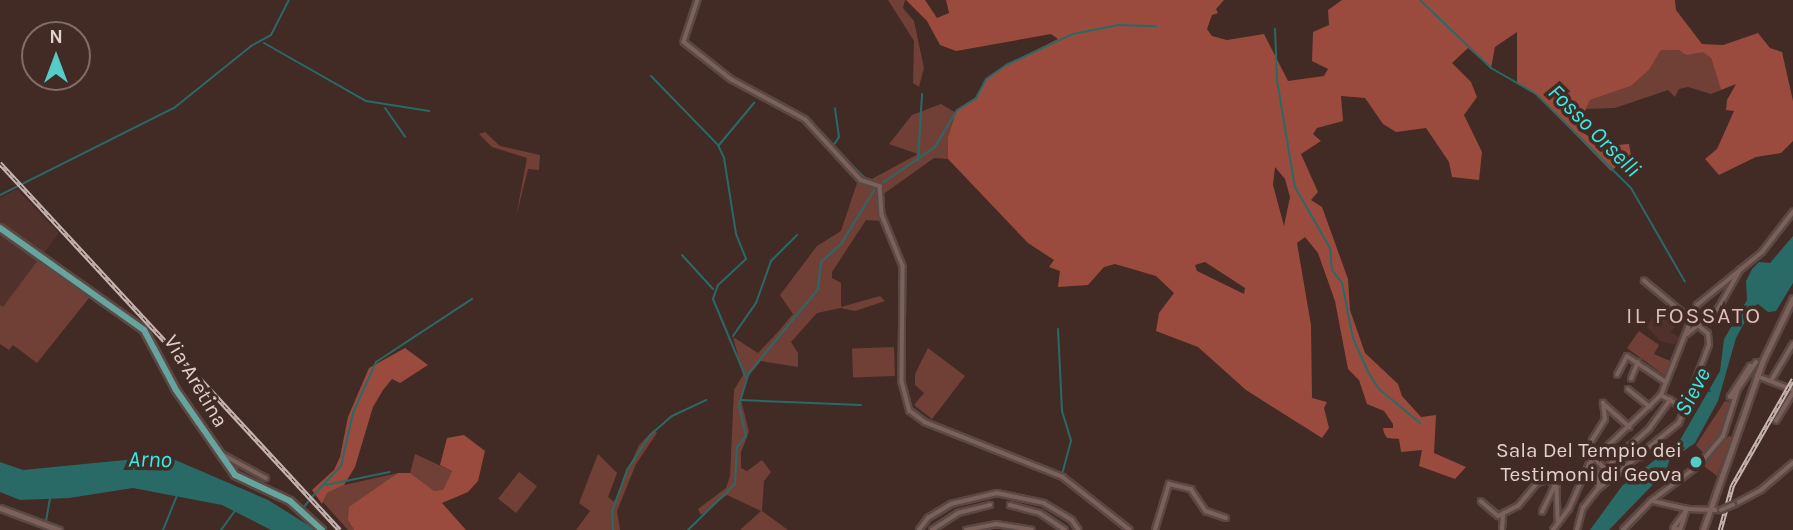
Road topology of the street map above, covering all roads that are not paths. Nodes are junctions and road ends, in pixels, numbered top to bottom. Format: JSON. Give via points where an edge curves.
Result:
{"nodes":[{"id":1,"x":698,"y":0,"type":"edge"},
{"id":2,"x":1793,"y":212,"type":"edge"},
{"id":3,"x":0,"y":228,"type":"edge"},
{"id":4,"x":1740,"y":270,"type":"junction"},
{"id":5,"x":1728,"y":278,"type":"junction"},
{"id":6,"x":1644,"y":281,"type":"dead end"},
{"id":7,"x":1734,"y":283,"type":"junction"},
{"id":8,"x":1793,"y":298,"type":"edge"},
{"id":9,"x":1690,"y":320,"type":"junction"},
{"id":10,"x":1696,"y":324,"type":"junction"},
{"id":11,"x":1686,"y":335,"type":"junction"},
{"id":12,"x":1793,"y":344,"type":"edge"},
{"id":13,"x":1638,"y":362,"type":"junction"},
{"id":14,"x":1759,"y":362,"type":"junction"},
{"id":15,"x":1617,"y":375,"type":"dead end"},
{"id":16,"x":1757,"y":376,"type":"junction"},
{"id":17,"x":1631,"y":379,"type":"dead end"},
{"id":18,"x":1771,"y":381,"type":"junction"},
{"id":19,"x":1666,"y":382,"type":"junction"},
{"id":20,"x":1628,"y":388,"type":"dead end"},
{"id":21,"x":1793,"y":392,"type":"edge"},
{"id":22,"x":1661,"y":395,"type":"junction"},
{"id":23,"x":1670,"y":400,"type":"junction"},
{"id":24,"x":1650,"y":407,"type":"junction"},
{"id":25,"x":1686,"y":409,"type":"junction"},
{"id":26,"x":1776,"y":421,"type":"dead end"},
{"id":27,"x":1630,"y":427,"type":"junction"},
{"id":28,"x":1630,"y":445,"type":"junction"},
{"id":29,"x":1586,"y":450,"type":"dead end"},
{"id":30,"x":220,"y":455,"type":"junction"},
{"id":31,"x":1640,"y":457,"type":"junction"},
{"id":32,"x":1595,"y":458,"type":"junction"},
{"id":33,"x":1793,"y":463,"type":"edge"},
{"id":34,"x":1604,"y":468,"type":"junction"},
{"id":35,"x":266,"y":478,"type":"dead end"},
{"id":36,"x":1555,"y":485,"type":"junction"},
{"id":37,"x":1598,"y":489,"type":"junction"},
{"id":38,"x":1481,"y":501,"type":"dead end"},
{"id":39,"x":1651,"y":501,"type":"junction"},
{"id":40,"x":990,"y":505,"type":"dead end"},
{"id":41,"x":1010,"y":505,"type":"dead end"},
{"id":42,"x":0,"y":508,"type":"edge"},
{"id":43,"x":1686,"y":511,"type":"junction"},
{"id":44,"x":1708,"y":511,"type":"junction"},
{"id":45,"x":1542,"y":512,"type":"dead end"},
{"id":46,"x":1503,"y":514,"type":"junction"},
{"id":47,"x":1226,"y":518,"type":"dead end"},
{"id":48,"x":1558,"y":523,"type":"junction"},
{"id":49,"x":59,"y":530,"type":"edge"},
{"id":50,"x":322,"y":530,"type":"edge"},
{"id":51,"x":919,"y":530,"type":"edge"},
{"id":52,"x":932,"y":530,"type":"edge"},
{"id":53,"x":966,"y":530,"type":"edge"},
{"id":54,"x":1032,"y":530,"type":"edge"},
{"id":55,"x":1065,"y":530,"type":"edge"},
{"id":56,"x":1079,"y":530,"type":"edge"},
{"id":57,"x":1130,"y":530,"type":"edge"},
{"id":58,"x":1155,"y":530,"type":"edge"},
{"id":59,"x":1502,"y":530,"type":"edge"},
{"id":60,"x":1553,"y":530,"type":"edge"},
{"id":61,"x":1577,"y":530,"type":"edge"},
{"id":62,"x":1623,"y":530,"type":"edge"},
{"id":63,"x":1703,"y":530,"type":"edge"}],
"edges":[{"from":1,"to":57,"type":"street","via":[[684,42],[731,79],[805,119],[861,180],[880,186],[882,215],[903,266],[902,382],[910,411],[1063,477]]},
{"from":2,"to":4,"type":"street","via":[[1762,252]]},
{"from":3,"to":30,"type":"main road","name":"Via Aretina","via":[[144,330]]},
{"from":4,"to":5,"type":"street"},
{"from":4,"to":7,"type":"street"},
{"from":5,"to":7,"type":"street"},
{"from":5,"to":9,"type":"street","via":[[1700,302]]},
{"from":6,"to":9,"type":"street"},
{"from":7,"to":10,"type":"street","via":[[1718,309]]},
{"from":8,"to":14,"type":"street"},
{"from":9,"to":10,"type":"street"},
{"from":9,"to":11,"type":"street"},
{"from":10,"to":11,"type":"street"},
{"from":10,"to":25,"type":"street","via":[[1709,340]]},
{"from":11,"to":19,"type":"street"},
{"from":12,"to":18,"type":"street"},
{"from":13,"to":15,"type":"street","via":[[1626,357]]},
{"from":13,"to":17,"type":"street"},
{"from":13,"to":19,"type":"street"},
{"from":14,"to":16,"type":"street"},
{"from":14,"to":39,"type":"street","via":[[1735,398],[1723,436],[1698,466]]},
{"from":16,"to":18,"type":"street"},
{"from":16,"to":44,"type":"street"},
{"from":18,"to":21,"type":"street"},
{"from":19,"to":22,"type":"street"},
{"from":20,"to":24,"type":"street"},
{"from":21,"to":26,"type":"street"},
{"from":22,"to":23,"type":"street"},
{"from":22,"to":24,"type":"street"},
{"from":23,"to":25,"type":"street"},
{"from":23,"to":28,"type":"street"},
{"from":24,"to":27,"type":"street"},
{"from":25,"to":31,"type":"street","via":[[1679,423]]},
{"from":27,"to":29,"type":"street","via":[[1603,403],[1605,421]]},
{"from":27,"to":32,"type":"street"},
{"from":28,"to":31,"type":"street"},
{"from":28,"to":34,"type":"street"},
{"from":30,"to":35,"type":"street","via":[[230,456]]},
{"from":30,"to":50,"type":"main road","name":"Via Aretina","via":[[235,475],[290,501]]},
{"from":31,"to":37,"type":"street"},
{"from":32,"to":34,"type":"street"},
{"from":32,"to":48,"type":"street"},
{"from":33,"to":44,"type":"street","bridge":true,"via":[[1762,490],[1721,510]]},
{"from":34,"to":37,"type":"street","via":[[1598,476]]},
{"from":36,"to":45,"type":"street"},
{"from":36,"to":46,"type":"street","via":[[1549,480],[1537,483],[1518,506]]},
{"from":36,"to":48,"type":"street"},
{"from":37,"to":61,"type":"street","via":[[1583,508]]},
{"from":38,"to":46,"type":"street","via":[[1494,516]]},
{"from":39,"to":43,"type":"street"},
{"from":39,"to":62,"type":"street"},
{"from":40,"to":52,"type":"street","via":[[958,513]]},
{"from":41,"to":55,"type":"street","via":[[1037,512]]},
{"from":42,"to":49,"type":"street"},
{"from":43,"to":43,"type":"street","via":[[1680,530],[1674,528],[1674,523]]},
{"from":43,"to":44,"type":"street"},
{"from":44,"to":63,"type":"street"},
{"from":46,"to":59,"type":"street"},
{"from":47,"to":58,"type":"street","via":[[1206,512],[1191,489],[1169,484]]},
{"from":48,"to":60,"type":"street"},
{"from":51,"to":56,"type":"street","via":[[931,515],[954,502],[1003,493],[1049,505]]},
{"from":53,"to":54,"type":"street","via":[[996,524]]}]}
